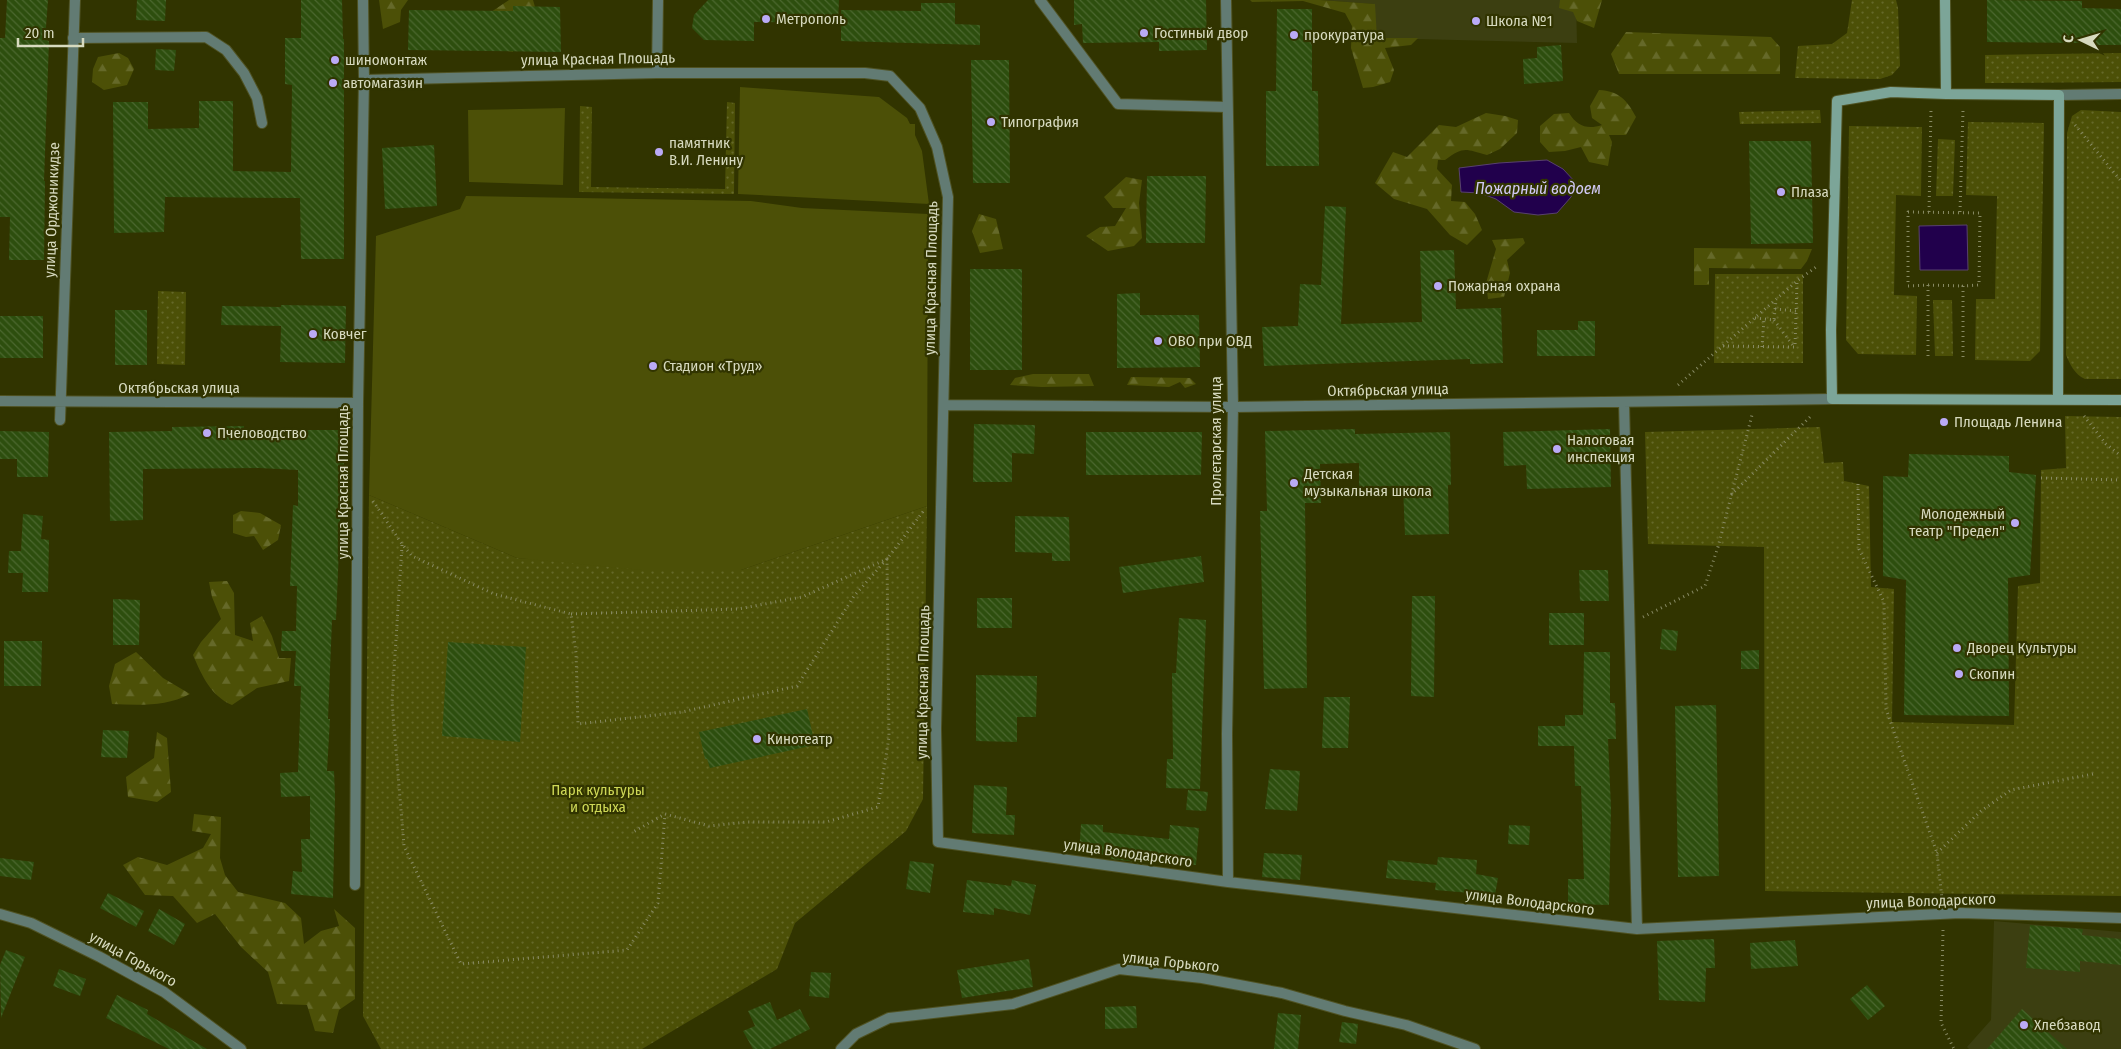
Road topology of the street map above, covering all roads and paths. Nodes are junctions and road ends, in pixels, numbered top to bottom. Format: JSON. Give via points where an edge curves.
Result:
{"nodes":[{"id":1,"x":75,"y":0,"type":"edge"},
{"id":2,"x":363,"y":0,"type":"edge"},
{"id":3,"x":658,"y":0,"type":"edge"},
{"id":4,"x":1040,"y":0,"type":"edge"},
{"id":5,"x":1226,"y":0,"type":"edge"},
{"id":6,"x":1945,"y":0,"type":"edge"},
{"id":7,"x":73,"y":38,"type":"junction"},
{"id":8,"x":657,"y":73,"type":"junction"},
{"id":9,"x":364,"y":80,"type":"junction"},
{"id":10,"x":1931,"y":94,"type":"junction"},
{"id":11,"x":1946,"y":94,"type":"junction"},
{"id":12,"x":2121,"y":94,"type":"edge"},
{"id":13,"x":1963,"y":95,"type":"junction"},
{"id":14,"x":2059,"y":100,"type":"junction"},
{"id":15,"x":1227,"y":107,"type":"junction"},
{"id":16,"x":262,"y":123,"type":"dead end"},
{"id":17,"x":2121,"y":181,"type":"edge"},
{"id":18,"x":1929,"y":212,"type":"junction"},
{"id":19,"x":1960,"y":212,"type":"junction"},
{"id":20,"x":1833,"y":254,"type":"junction"},
{"id":21,"x":1797,"y":281,"type":"junction"},
{"id":22,"x":1928,"y":285,"type":"junction"},
{"id":23,"x":1963,"y":286,"type":"junction"},
{"id":24,"x":1776,"y":299,"type":"junction"},
{"id":25,"x":1775,"y":309,"type":"junction"},
{"id":26,"x":1796,"y":311,"type":"junction"},
{"id":27,"x":1754,"y":318,"type":"junction"},
{"id":28,"x":1764,"y":319,"type":"junction"},
{"id":29,"x":1774,"y":320,"type":"junction"},
{"id":30,"x":1722,"y":346,"type":"junction"},
{"id":31,"x":1762,"y":346,"type":"junction"},
{"id":32,"x":1795,"y":347,"type":"junction"},
{"id":33,"x":1928,"y":356,"type":"dead end"},
{"id":34,"x":1963,"y":358,"type":"dead end"},
{"id":35,"x":1830,"y":399,"type":"junction"},
{"id":36,"x":2058,"y":399,"type":"junction"},
{"id":37,"x":2072,"y":399,"type":"junction"},
{"id":38,"x":1756,"y":400,"type":"junction"},
{"id":39,"x":2121,"y":400,"type":"edge"},
{"id":40,"x":0,"y":401,"type":"edge"},
{"id":41,"x":61,"y":402,"type":"junction"},
{"id":42,"x":1624,"y":402,"type":"junction"},
{"id":43,"x":1659,"y":402,"type":"junction"},
{"id":44,"x":358,"y":403,"type":"junction"},
{"id":45,"x":944,"y":405,"type":"junction"},
{"id":46,"x":1232,"y":407,"type":"junction"},
{"id":47,"x":60,"y":420,"type":"dead end"},
{"id":48,"x":2121,"y":456,"type":"edge"},
{"id":49,"x":2041,"y":478,"type":"dead end"},
{"id":50,"x":2121,"y":480,"type":"edge"},
{"id":51,"x":1858,"y":484,"type":"dead end"},
{"id":52,"x":369,"y":495,"type":"dead end"},
{"id":53,"x":1730,"y":495,"type":"junction"},
{"id":54,"x":927,"y":506,"type":"dead end"},
{"id":55,"x":402,"y":544,"type":"junction"},
{"id":56,"x":887,"y":559,"type":"junction"},
{"id":57,"x":571,"y":614,"type":"junction"},
{"id":58,"x":1629,"y":624,"type":"junction"},
{"id":59,"x":2093,"y":774,"type":"dead end"},
{"id":60,"x":665,"y":814,"type":"junction"},
{"id":61,"x":632,"y":832,"type":"dead end"},
{"id":62,"x":938,"y":842,"type":"joint"},
{"id":63,"x":1937,"y":854,"type":"junction"},
{"id":64,"x":1228,"y":882,"type":"junction"},
{"id":65,"x":355,"y":885,"type":"dead end"},
{"id":66,"x":0,"y":914,"type":"edge"},
{"id":67,"x":1943,"y":914,"type":"junction"},
{"id":68,"x":2121,"y":918,"type":"edge"},
{"id":69,"x":1637,"y":929,"type":"junction"},
{"id":70,"x":241,"y":1049,"type":"edge"},
{"id":71,"x":841,"y":1049,"type":"edge"},
{"id":72,"x":1475,"y":1049,"type":"edge"},
{"id":73,"x":1954,"y":1049,"type":"edge"}],
"edges":[{"from":1,"to":7,"type":"street","name":"улица Орджоникидзе"},
{"from":2,"to":9,"type":"street","name":"улица Красная Площадь"},
{"from":3,"to":8,"type":"street"},
{"from":4,"to":15,"type":"street","via":[[1118,104]]},
{"from":5,"to":15,"type":"street","name":"Пролетарская улица"},
{"from":6,"to":11,"type":"street"},
{"from":7,"to":16,"type":"street","via":[[206,37],[226,50],[244,73],[257,98]]},
{"from":7,"to":41,"type":"street","name":"улица Орджоникидзе"},
{"from":8,"to":9,"type":"street","name":"улица Красная Площадь"},
{"from":8,"to":45,"type":"street","name":"улица Красная Площадь","via":[[865,73],[890,76],[920,108],[937,147],[948,197]]},
{"from":9,"to":44,"type":"street","name":"улица Красная Площадь"},
{"from":10,"to":11,"type":"street"},
{"from":10,"to":18,"type":"path"},
{"from":10,"to":20,"type":"street","via":[[1891,92],[1837,102]]},
{"from":11,"to":13,"type":"street"},
{"from":12,"to":14,"type":"street"},
{"from":13,"to":14,"type":"street"},
{"from":13,"to":19,"type":"path"},
{"from":14,"to":17,"type":"path"},
{"from":14,"to":36,"type":"street"},
{"from":15,"to":46,"type":"street","name":"Пролетарская улица"},
{"from":18,"to":19,"type":"path"},
{"from":18,"to":22,"type":"path","via":[[1908,212],[1908,286]]},
{"from":19,"to":23,"type":"path","via":[[1980,212],[1980,285]]},
{"from":20,"to":21,"type":"path"},
{"from":20,"to":35,"type":"street"},
{"from":21,"to":24,"type":"path"},
{"from":21,"to":26,"type":"path"},
{"from":22,"to":23,"type":"path"},
{"from":22,"to":33,"type":"path"},
{"from":23,"to":34,"type":"path"},
{"from":24,"to":25,"type":"path"},
{"from":24,"to":27,"type":"path"},
{"from":25,"to":26,"type":"path"},
{"from":25,"to":29,"type":"path"},
{"from":26,"to":32,"type":"path"},
{"from":27,"to":28,"type":"path"},
{"from":27,"to":30,"type":"path"},
{"from":28,"to":29,"type":"path"},
{"from":28,"to":31,"type":"path"},
{"from":29,"to":32,"type":"path"},
{"from":30,"to":31,"type":"path"},
{"from":30,"to":43,"type":"path"},
{"from":31,"to":32,"type":"path"},
{"from":35,"to":36,"type":"street"},
{"from":35,"to":38,"type":"street","name":"Октябрьская улица"},
{"from":35,"to":53,"type":"path"},
{"from":36,"to":37,"type":"street"},
{"from":37,"to":39,"type":"street"},
{"from":37,"to":48,"type":"path","via":[[2106,444]]},
{"from":38,"to":43,"type":"street","name":"Октябрьская улица"},
{"from":38,"to":53,"type":"path"},
{"from":40,"to":41,"type":"street","name":"Октябрьская улица"},
{"from":41,"to":44,"type":"street","name":"Октябрьская улица"},
{"from":41,"to":47,"type":"street","name":"улица Орджоникидзе"},
{"from":42,"to":43,"type":"street","name":"Октябрьская улица"},
{"from":42,"to":46,"type":"street","name":"Октябрьская улица"},
{"from":42,"to":58,"type":"street"},
{"from":44,"to":65,"type":"street","name":"улица Красная Площадь"},
{"from":45,"to":46,"type":"street","name":"Октябрьская улица"},
{"from":45,"to":62,"type":"street","name":"улица Красная Площадь","via":[[936,729]]},
{"from":46,"to":64,"type":"street","name":"Пролетарская улица"},
{"from":49,"to":50,"type":"path"},
{"from":51,"to":63,"type":"path","via":[[1859,549],[1884,602],[1886,709]]},
{"from":52,"to":55,"type":"path"},
{"from":53,"to":58,"type":"path","via":[[1706,586]]},
{"from":54,"to":56,"type":"path"},
{"from":55,"to":57,"type":"path","via":[[412,556],[494,594]]},
{"from":55,"to":60,"type":"path","via":[[392,702],[404,846],[461,964],[626,950],[658,903]]},
{"from":56,"to":57,"type":"path","via":[[802,597],[738,609]]},
{"from":56,"to":57,"type":"path","via":[[854,596],[796,686],[682,712],[578,724],[576,653]]},
{"from":56,"to":60,"type":"path","via":[[889,738],[878,807],[826,822],[747,822],[709,826]]},
{"from":58,"to":69,"type":"street"},
{"from":59,"to":63,"type":"path","via":[[2011,790],[1981,811]]},
{"from":60,"to":61,"type":"path"},
{"from":62,"to":64,"type":"street","name":"улица Володарского"},
{"from":63,"to":67,"type":"path"},
{"from":64,"to":69,"type":"street","name":"улица Володарского"},
{"from":66,"to":70,"type":"street","name":"улица Горького","via":[[31,923],[164,992]]},
{"from":67,"to":68,"type":"street","name":"улица Володарского"},
{"from":67,"to":69,"type":"street","name":"улица Володарского"},
{"from":67,"to":73,"type":"path","via":[[1941,1024]]},
{"from":71,"to":72,"type":"street","name":"улица Горького","via":[[856,1034],[890,1018],[1013,1004],[1118,969],[1202,978],[1282,993],[1406,1025]]}]}
